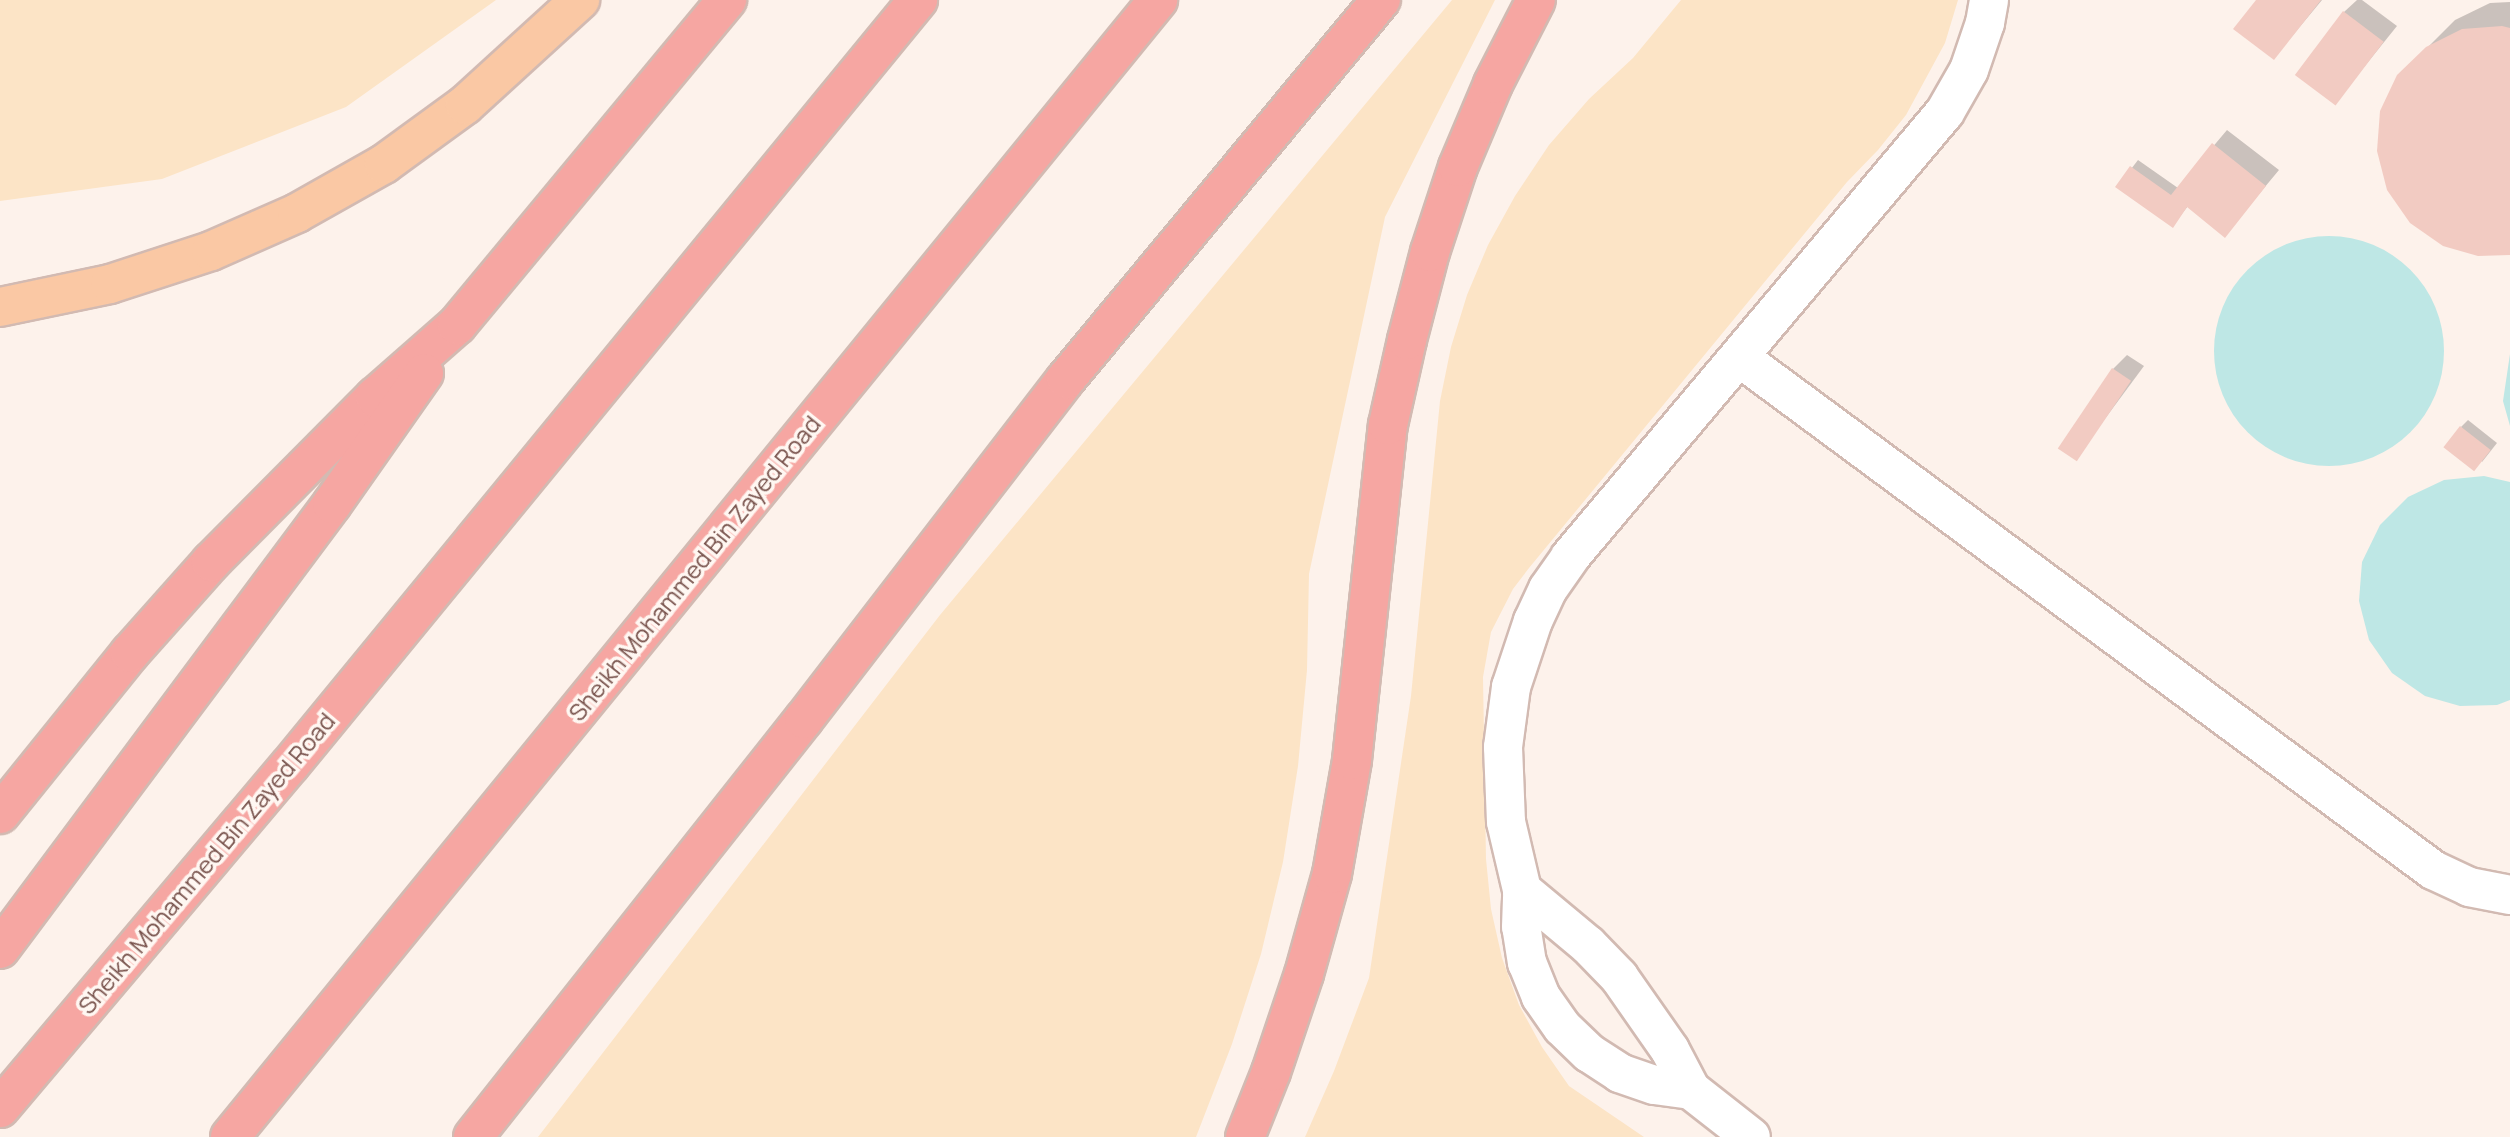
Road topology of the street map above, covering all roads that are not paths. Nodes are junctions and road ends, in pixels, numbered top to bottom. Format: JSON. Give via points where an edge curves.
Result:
{"nodes":[{"id":1,"x":580,"y":0,"type":"edge"},
{"id":2,"x":727,"y":0,"type":"edge"},
{"id":3,"x":918,"y":0,"type":"edge"},
{"id":4,"x":1158,"y":0,"type":"edge"},
{"id":5,"x":1381,"y":0,"type":"edge"},
{"id":6,"x":1536,"y":0,"type":"edge"},
{"id":7,"x":1989,"y":0,"type":"edge"},
{"id":8,"x":0,"y":307,"type":"edge"},
{"id":9,"x":457,"y":325,"type":"junction"},
{"id":10,"x":1739,"y":357,"type":"junction"},
{"id":11,"x":0,"y":814,"type":"edge"},
{"id":12,"x":1522,"y":890,"type":"junction"},
{"id":13,"x":2510,"y":895,"type":"edge"},
{"id":14,"x":0,"y":949,"type":"edge"},
{"id":15,"x":1691,"y":1090,"type":"junction"},
{"id":16,"x":0,"y":1108,"type":"edge"},
{"id":17,"x":230,"y":1137,"type":"edge"},
{"id":18,"x":473,"y":1137,"type":"edge"},
{"id":19,"x":1245,"y":1137,"type":"edge"},
{"id":20,"x":1751,"y":1137,"type":"edge"}],
"edges":[{"from":1,"to":8,"type":"main road","via":[[465,105],[384,164],[297,213],[211,251],[110,284]]},
{"from":2,"to":9,"type":"highway"},
{"from":3,"to":16,"type":"highway","name":"Sheikh Mohammed Bin Zayed Road","via":[[290,765]]},
{"from":4,"to":17,"type":"highway","name":"Sheikh Mohammed Bin Zayed Road"},
{"from":5,"to":18,"type":"highway","via":[[1066,379]]},
{"from":6,"to":19,"type":"highway","via":[[1458,167],[1407,340],[1388,425],[1352,760],[1332,874],[1296,998]]},
{"from":7,"to":10,"type":"lane","via":[[1969,70],[1945,112]]},
{"from":9,"to":11,"type":"highway","via":[[375,397],[211,562],[130,653]]},
{"from":9,"to":14,"type":"highway","via":[[332,504]]},
{"from":10,"to":12,"type":"lane","via":[[1570,557],[1533,621],[1511,687],[1503,747],[1506,822]]},
{"from":10,"to":13,"type":"lane","via":[[2433,870],[2469,887]]},
{"from":12,"to":15,"type":"lane","via":[[1619,977],[1670,1050]]},
{"from":12,"to":15,"type":"lane","via":[[1527,963],[1541,997],[1562,1027],[1589,1053],[1620,1073],[1654,1085]]},
{"from":15,"to":20,"type":"lane"}]}
